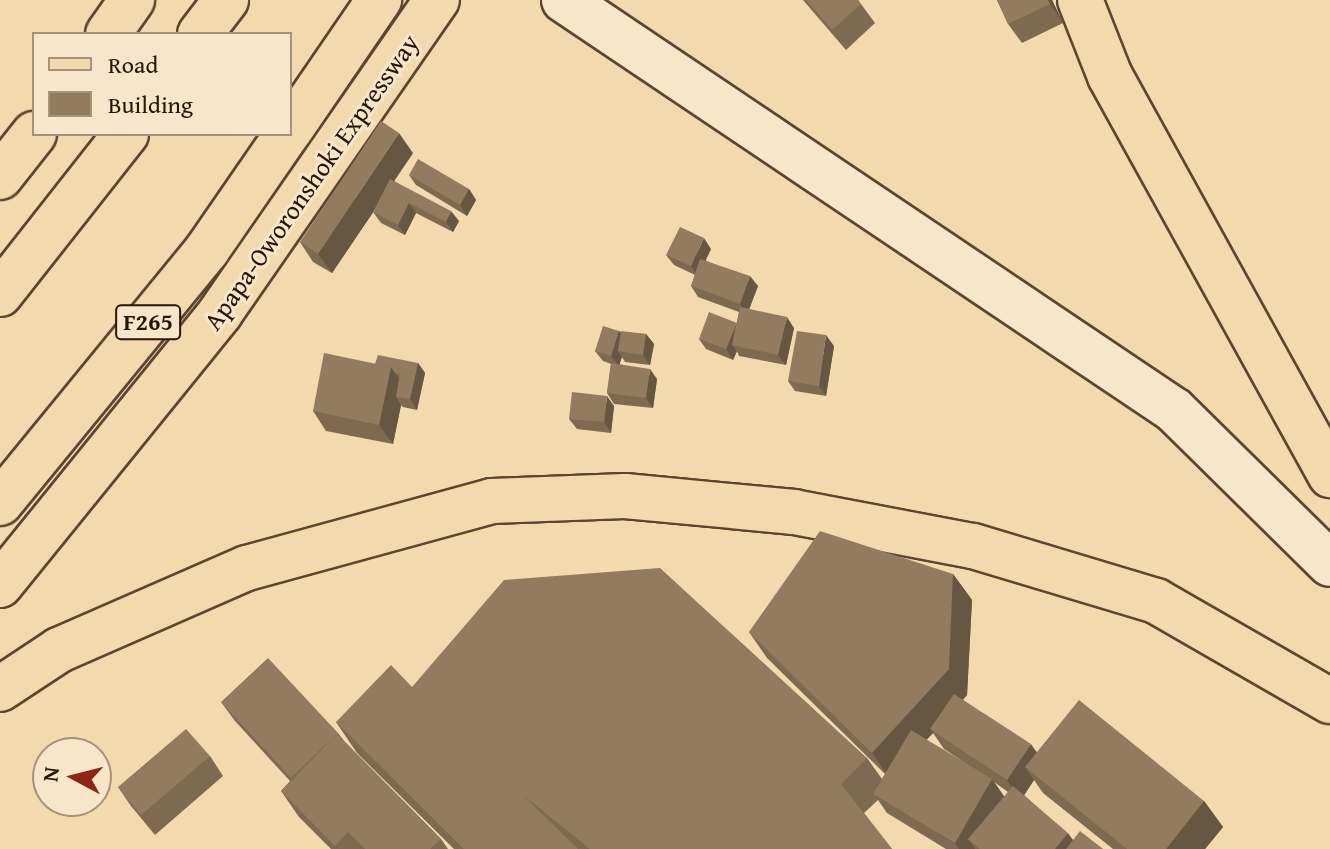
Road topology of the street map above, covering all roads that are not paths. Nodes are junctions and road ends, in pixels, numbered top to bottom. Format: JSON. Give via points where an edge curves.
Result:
{"nodes":[{"id":1,"x":132,"y":0,"type":"edge"},
{"id":2,"x":226,"y":0,"type":"edge"},
{"id":3,"x":379,"y":0,"type":"edge"},
{"id":4,"x":437,"y":0,"type":"edge"},
{"id":5,"x":564,"y":0,"type":"edge"},
{"id":6,"x":1080,"y":0,"type":"edge"},
{"id":7,"x":109,"y":32,"type":"edge"},
{"id":8,"x":202,"y":32,"type":"edge"},
{"id":9,"x":292,"y":126,"type":"edge"},
{"id":10,"x":32,"y":136,"type":"edge"},
{"id":11,"x":124,"y":136,"type":"edge"},
{"id":12,"x":285,"y":136,"type":"edge"},
{"id":13,"x":0,"y":177,"type":"edge"},
{"id":14,"x":0,"y":294,"type":"edge"},
{"id":15,"x":1330,"y":475,"type":"edge"},
{"id":16,"x":0,"y":503,"type":"edge"},
{"id":17,"x":1330,"y":564,"type":"edge"},
{"id":18,"x":0,"y":585,"type":"edge"},
{"id":19,"x":0,"y":689,"type":"edge"},
{"id":20,"x":1330,"y":701,"type":"edge"}],
"edges":[{"from":1,"to":7,"type":"main road"},
{"from":2,"to":8,"type":"main road"},
{"from":3,"to":9,"type":"main road","name":"Apapa-Oworonshoki Expressway","number":"F265"},
{"from":4,"to":18,"type":"main road","name":"Apapa-Oworonshoki Expressway","via":[[220,313]]},
{"from":5,"to":17,"type":"street","via":[[1174,410]]},
{"from":6,"to":15,"type":"main road","via":[[1110,76]]},
{"from":10,"to":13,"type":"main road"},
{"from":11,"to":14,"type":"main road"},
{"from":12,"to":16,"type":"main road","name":"Apapa-Oworonshoki Expressway","number":"F265","via":[[207,250]]},
{"from":19,"to":20,"type":"main road","via":[[59,650],[247,568],[492,501],[625,496],[794,512],[988,551],[1156,601]]}]}
